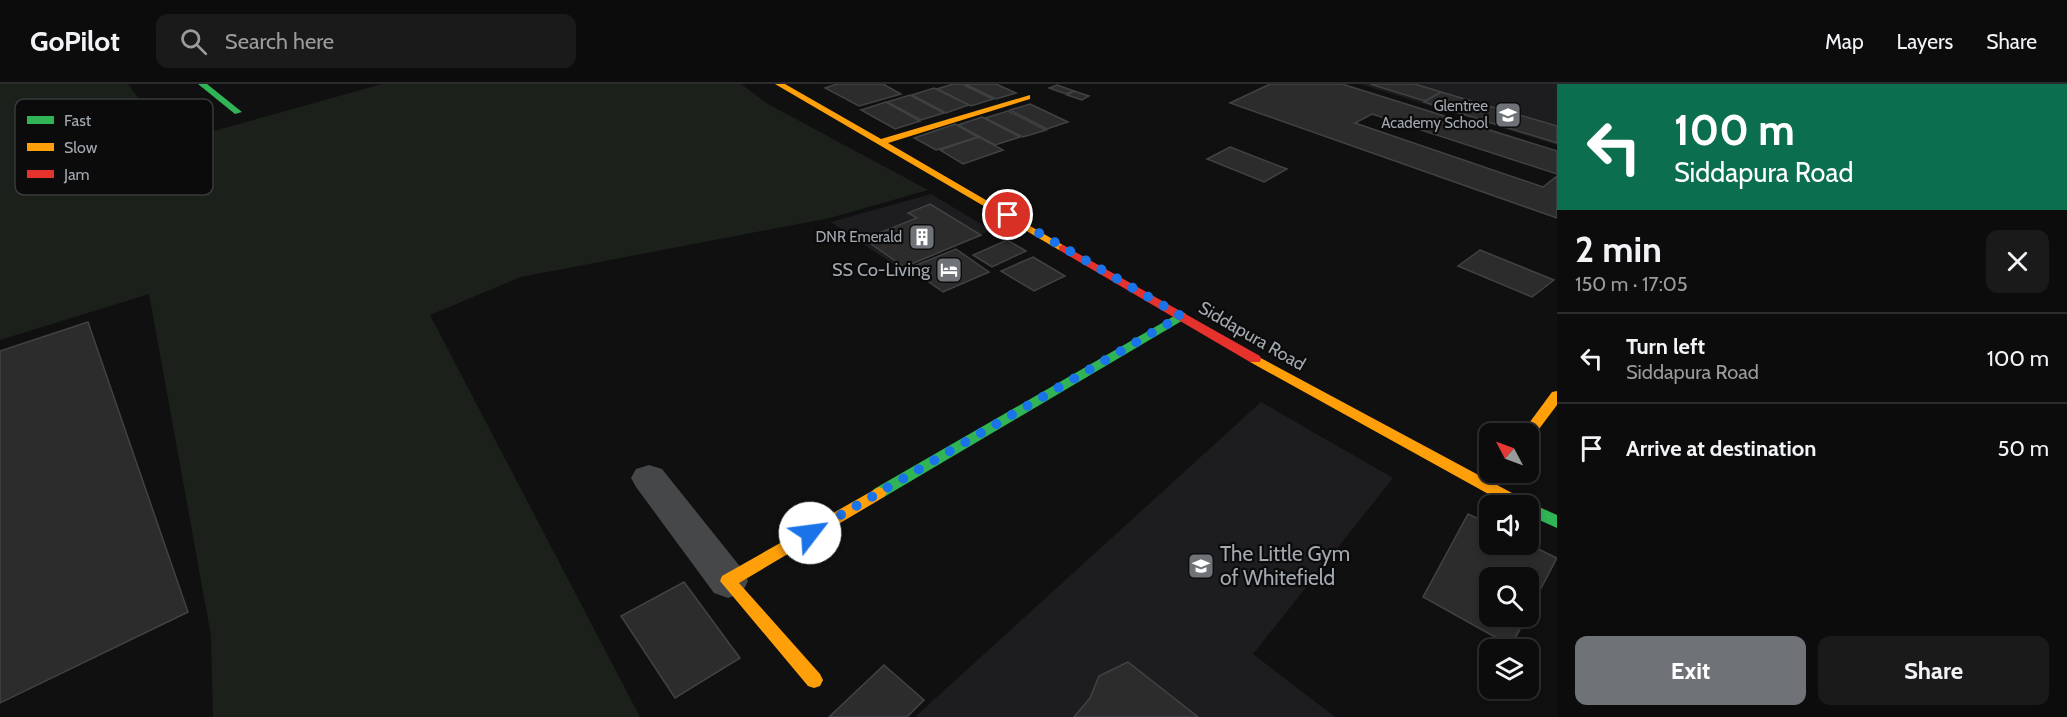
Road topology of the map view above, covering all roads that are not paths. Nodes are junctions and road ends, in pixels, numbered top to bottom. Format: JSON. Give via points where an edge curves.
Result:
{"nodes":[{"id":1,"x":202,"y":84,"type":"edge"},
{"id":2,"x":778,"y":84,"type":"edge"},
{"id":3,"x":1027,"y":97,"type":"dead end"},
{"id":4,"x":238,"y":112,"type":"dead end"},
{"id":5,"x":882,"y":142,"type":"junction"},
{"id":6,"x":1181,"y":316,"type":"junction"},
{"id":7,"x":1557,"y":395,"type":"edge"},
{"id":8,"x":1536,"y":423,"type":"edge"},
{"id":9,"x":1479,"y":473,"type":"edge"},
{"id":10,"x":649,"y":478,"type":"dead end"},
{"id":11,"x":1497,"y":483,"type":"edge"},
{"id":12,"x":1511,"y":495,"type":"edge"},
{"id":13,"x":1539,"y":513,"type":"edge"},
{"id":14,"x":1557,"y":522,"type":"edge"},
{"id":15,"x":728,"y":581,"type":"junction"},
{"id":16,"x":814,"y":680,"type":"dead end"}],
"edges":[{"from":1,"to":4,"type":"street"},
{"from":2,"to":5,"type":"street","name":"Siddapura Road"},
{"from":3,"to":5,"type":"street"},
{"from":5,"to":6,"type":"street","name":"Siddapura Road"},
{"from":6,"to":9,"type":"street","name":"Siddapura Road"},
{"from":6,"to":15,"type":"street"},
{"from":7,"to":8,"type":"street"},
{"from":10,"to":15,"type":"street"},
{"from":11,"to":12,"type":"street","name":"Siddapura Road"},
{"from":13,"to":14,"type":"street"},
{"from":15,"to":16,"type":"street"}]}
